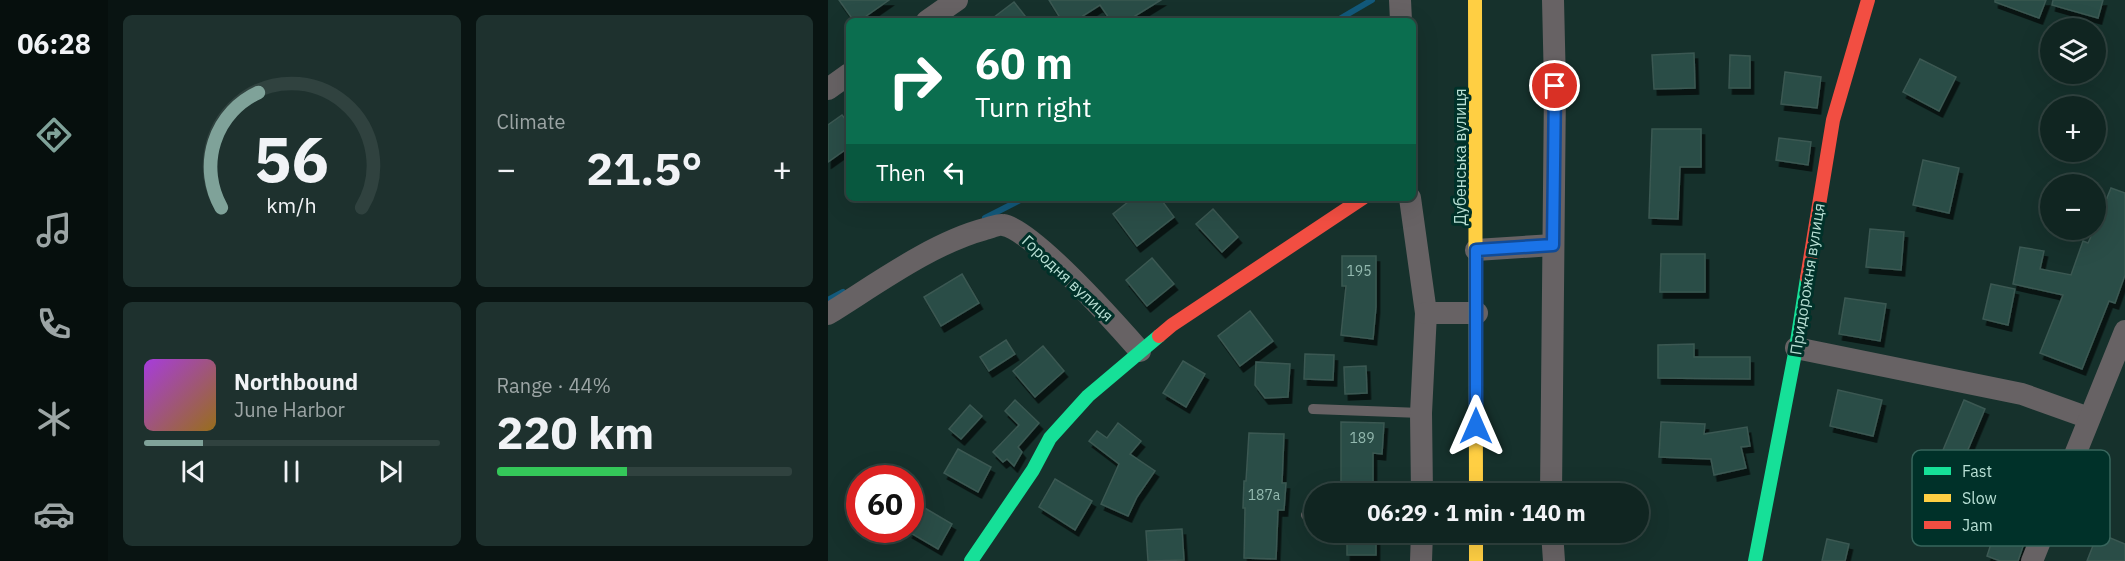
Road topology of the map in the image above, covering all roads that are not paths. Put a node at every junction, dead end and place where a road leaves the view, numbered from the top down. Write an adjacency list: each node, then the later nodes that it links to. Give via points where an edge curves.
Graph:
1 (957, 0): 6 (street)
2 (1400, 0): 7 (street)
3 (1475, 0): 13 (street, Дубенська вулиця)
4 (1553, 0): 12 (street)
5 (1868, 0): 18 (street, Придорожня вулиця, via 1833,120)
6 (931, 18)
7 (1401, 18)
8 (846, 76): 9 (street)
9 (828, 89)
10 (1359, 201): 19 (street, via 1172,325)
11 (1410, 201): 14 (street)
12 (1553, 245): 13 (street); 26 (street)
13 (1476, 250): 15 (street, Дубенська вулиця)
14 (1426, 313): 15 (street); 21 (street)
15 (1477, 313): 25 (street, Дубенська вулиця)
16 (828, 314): 19 (street, Городня вулиця, via 944,243 1002,225 1026,235 1103,309)
17 (2125, 331): 22 (street)
18 (1796, 348): 22 (street, via 2022,394); 35 (street, Придорожня вулиця)
19 (1140, 351): 31 (street, via 1088,396 1050,438 1034,470)
20 (1313, 409): 21 (lane)
21 (1421, 413): 24 (street)
22 (2089, 418): 23 (street)
23 (2076, 450)
24 (1422, 483)
25 (1476, 483)
26 (1551, 483)
27 (1422, 543): 32 (street)
28 (1476, 543): 33 (street)
29 (1553, 543): 34 (street)
30 (2038, 546): 36 (street)
31 (971, 561)
32 (1421, 561)
33 (1476, 561)
34 (1554, 561)
35 (1755, 561)
36 (2032, 561)

